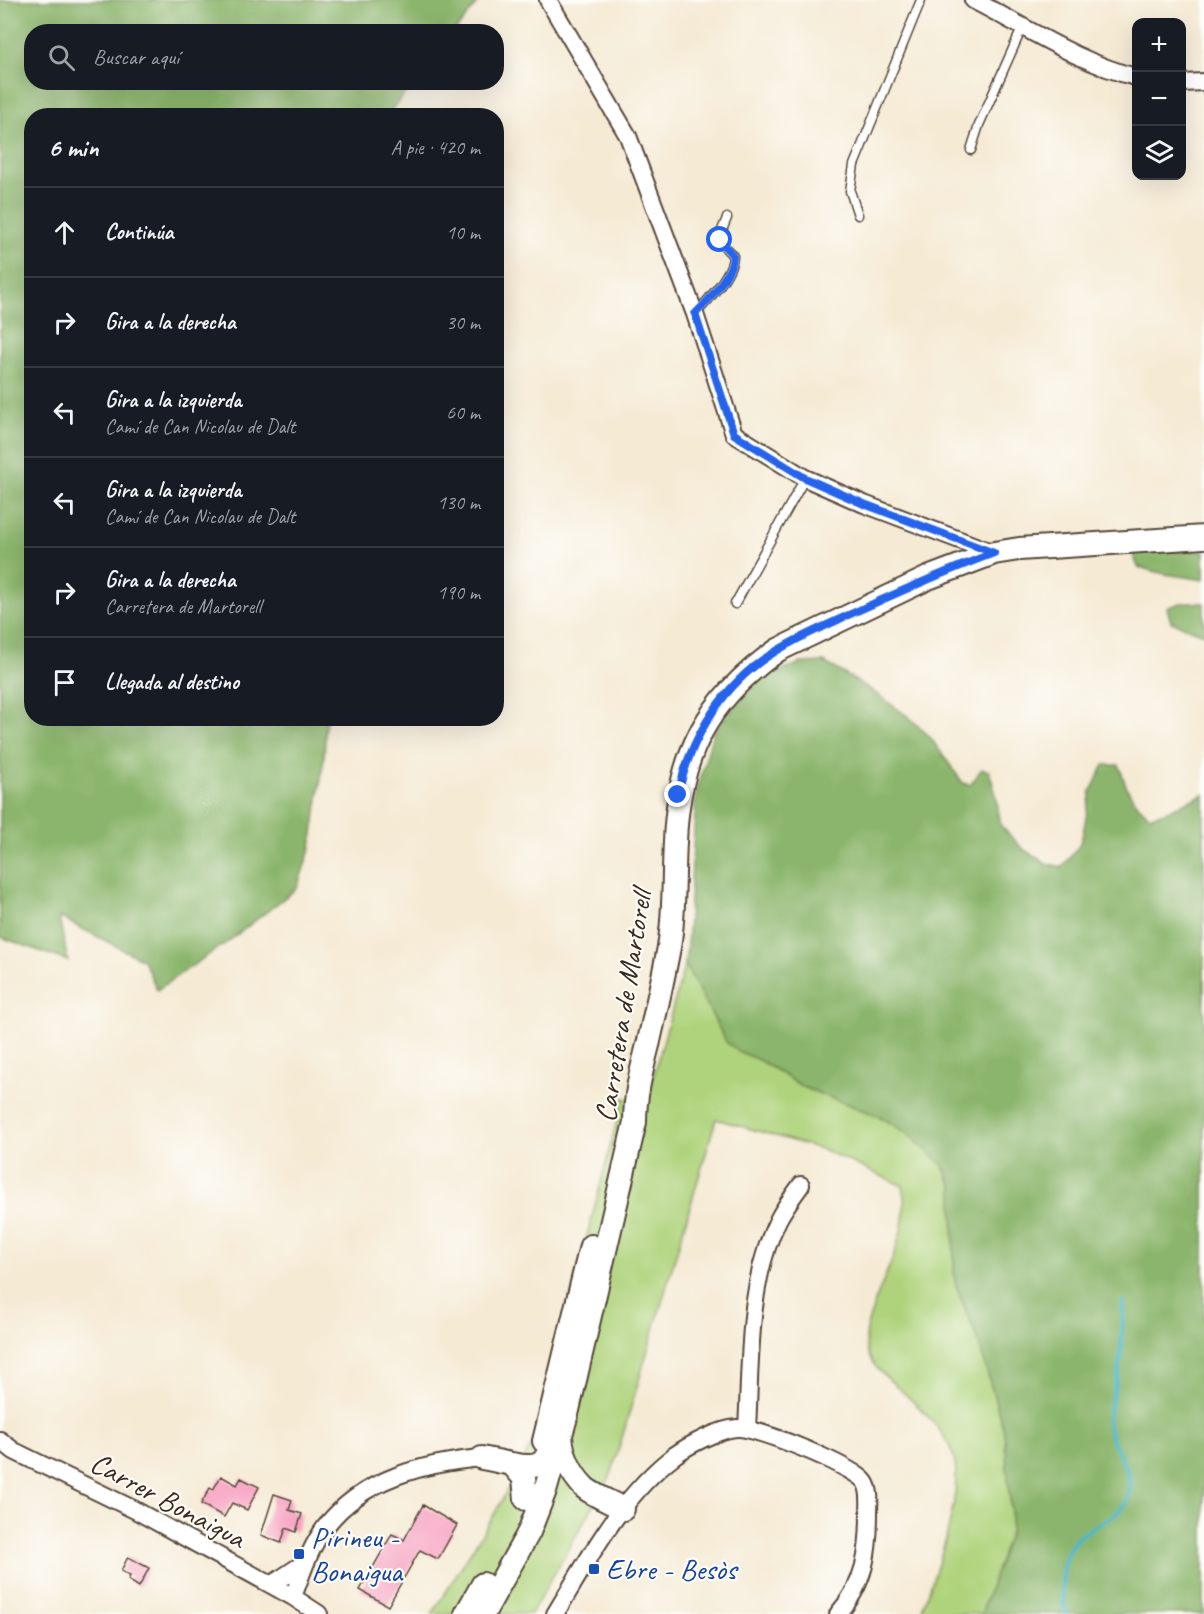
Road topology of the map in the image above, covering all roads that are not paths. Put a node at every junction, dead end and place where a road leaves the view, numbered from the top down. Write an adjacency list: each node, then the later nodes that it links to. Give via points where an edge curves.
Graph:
1 (548, 0): 11 (street, via 628,136)
2 (921, 0): 9 (lane, via 854,165 850,191)
3 (973, 0): 4 (street)
4 (1023, 26): 5 (street, via 1098,64); 8 (lane)
5 (1132, 75)
6 (1204, 82): 7 (street)
7 (1186, 83)
8 (971, 150)
9 (858, 215)
10 (727, 218): 11 (lane, via 720,240 733,256 732,265)
11 (695, 314): 12 (street, via 734,434)
12 (805, 478): 14 (street); 15 (lane)
13 (1204, 537): 14 (main road, Carretera de Martorell)
14 (994, 553): 16 (main road, Carretera de Martorell, via 928,578 778,650 735,685 709,718 693,748 678,795 670,939)
15 (735, 604)
16 (635, 1098): 18 (main road, Carretera de Martorell, via 633,1131); 20 (main road, via 579,1291)
17 (801, 1185): 19 (street, via 779,1218 754,1292)
18 (568, 1410): 20 (main road, Carretera de Martorell); 23 (main road, via 558,1425 548,1455)
19 (747, 1429): 25 (street, via 714,1435 675,1455); 34 (street, via 846,1467 865,1482 869,1499 867,1556 851,1599)
20 (553, 1436): 23 (main road); 24 (main road); 26 (main road, Carretera de Martorell, via 546,1488)
21 (0, 1440): 28 (street, Carrer Bonaigua)
22 (482, 1458): 23 (main road, via 502,1453); 27 (street, via 408,1471 361,1494 326,1527)
23 (524, 1461): 26 (main road, via 541,1469 540,1492)
24 (586, 1488): 25 (main road); 26 (main road, via 568,1488 556,1494)
25 (623, 1509): 33 (street)
26 (530, 1517): 31 (main road, via 506,1545); 32 (main road, Carretera de Martorell)
27 (307, 1561): 28 (street); 29 (street); 30 (street)
28 (271, 1585): 29 (street, Carrer Bonaigua)
29 (293, 1597): 30 (street, Carrer Bonaigua)
30 (315, 1611)
31 (466, 1614)
32 (483, 1614)
33 (555, 1614)
34 (838, 1614)

